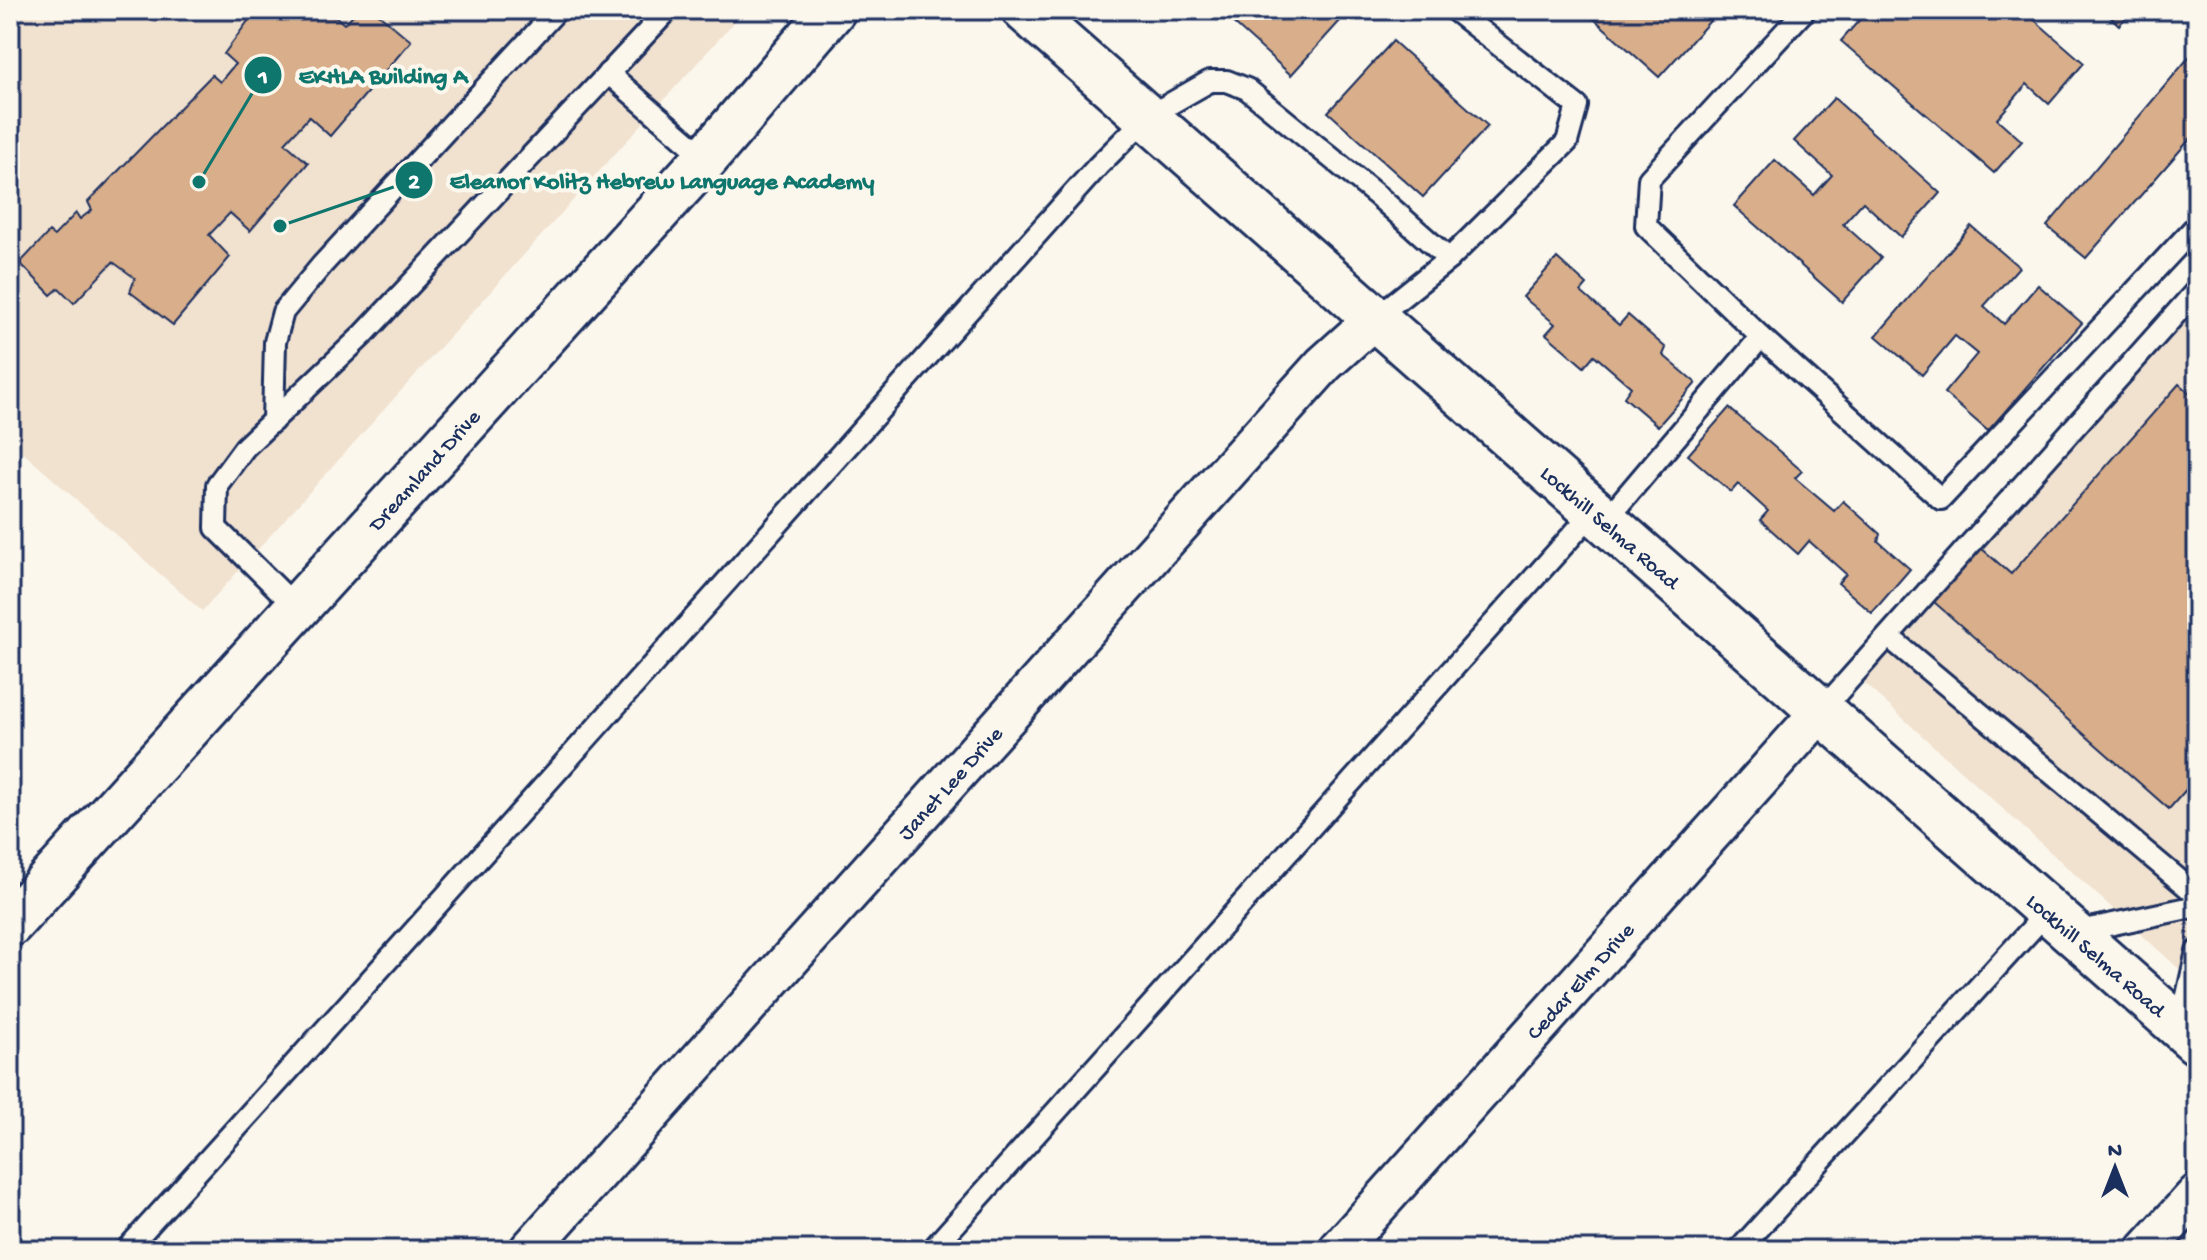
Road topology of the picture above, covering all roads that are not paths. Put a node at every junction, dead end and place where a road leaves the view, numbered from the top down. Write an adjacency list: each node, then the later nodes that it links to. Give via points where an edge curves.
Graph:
1 (557, 10): 15 (lane, via 283,312 275,342)
2 (668, 10): 7 (lane)
3 (833, 10): 9 (main road, Dreamland Drive)
4 (1025, 10): 8 (main road, Lockhill Selma Road)
5 (1454, 10): 11 (lane, via 1577,106 1567,142)
6 (1805, 10): 14 (lane, via 1649,179 1646,226)
7 (608, 73): 9 (lane); 15 (lane, via 364,334)
8 (1147, 117): 11 (lane, via 1210,81 1247,89); 13 (main road, Lockhill Selma Road); 27 (lane)
9 (706, 158): 17 (main road, Dreamland Drive)
10 (2197, 225): 14 (lane, via 1941,499)
11 (1449, 259): 13 (lane)
12 (2197, 290): 18 (lane)
13 (1374, 319): 16 (main road, Lockhill Selma Road); 28 (street, Janet Lee Drive, via 1324,364)
14 (1761, 337): 16 (lane)
15 (273, 421): 17 (lane, via 217,485 216,528)
16 (1599, 516): 19 (main road, Lockhill Selma Road); 29 (lane)
17 (297, 608): 23 (main road, Dreamland Drive)
18 (1889, 637): 19 (lane); 20 (lane)
19 (1821, 711): 22 (main road, Lockhill Selma Road); 30 (street, Cedar Elm Drive)
20 (2197, 895)
21 (2197, 906): 22 (lane)
22 (2061, 922): 25 (main road, Lockhill Selma Road); 31 (lane)
23 (10, 924)
24 (2197, 951): 25 (lane)
25 (2188, 1035)
26 (2197, 1194): 32 (street)
27 (126, 1250)
28 (529, 1250)
29 (932, 1250)
30 (1338, 1250)
31 (1739, 1250)
32 (2146, 1250)

